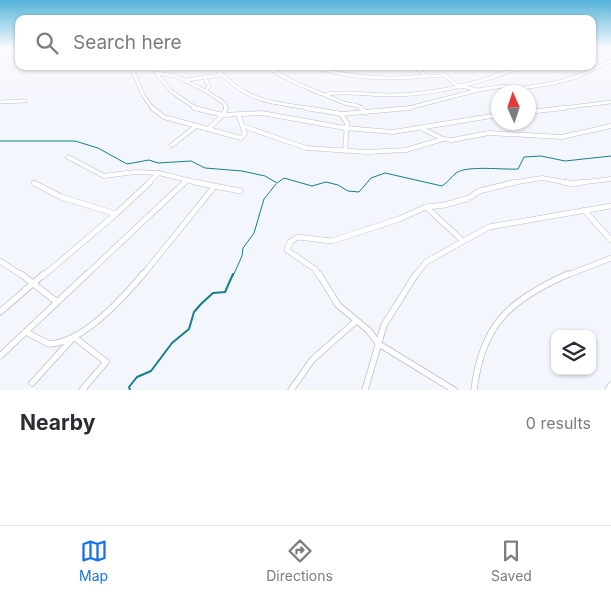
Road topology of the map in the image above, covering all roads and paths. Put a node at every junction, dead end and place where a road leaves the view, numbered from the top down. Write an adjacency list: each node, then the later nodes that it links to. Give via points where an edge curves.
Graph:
1 (133, 70): 30 (street, via 140,89 159,114)
2 (217, 70): 9 (street)
3 (272, 70): 18 (street, via 295,84)
4 (323, 70): 10 (street, via 368,78)
5 (419, 70): 10 (street)
6 (438, 70): 11 (street)
7 (510, 70): 14 (street)
8 (591, 70): 15 (street, via 576,77 517,89 504,86)
9 (220, 75): 12 (street); 24 (street, via 256,99)
10 (426, 76): 11 (street)
11 (446, 76): 14 (street)
12 (205, 79): 13 (street, via 198,76); 16 (street, via 209,86)
13 (186, 80): 16 (street); 25 (street, via 163,72 156,73 169,91 185,104 210,114)
14 (461, 87): 15 (street); 17 (street); 18 (street, via 395,95 348,91)
15 (478, 90): 17 (street)
16 (206, 91): 25 (street, via 224,103)
17 (469, 93): 23 (street, via 401,110)
18 (327, 94): 23 (street, via 347,105 360,106)
19 (25, 101): 20 (street)
20 (0, 102)
21 (611, 102): 22 (street)
22 (536, 111)
23 (366, 113): 24 (street)
24 (341, 114): 31 (street)
25 (223, 115): 26 (street); 32 (street)
26 (238, 116): 28 (street); 31 (street, via 264,113)
27 (491, 116): 33 (street)
28 (243, 126): 32 (street, via 245,136 241,138); 36 (street, via 306,148)
29 (611, 126): 34 (street, via 562,137 489,133 458,140)
30 (195, 127): 32 (street); 35 (street)
31 (347, 128): 33 (street, via 392,132); 36 (street)
32 (208, 129)
33 (422, 129): 34 (street)
34 (443, 139): 36 (street, via 406,150)
35 (172, 145)
36 (345, 151)
37 (68, 157): 38 (street, via 104,176)
38 (160, 173): 40 (street); 47 (street)
39 (611, 179): 45 (street, via 574,184 529,179 479,191 469,198 445,205)
40 (187, 180): 42 (street); 53 (street)
41 (34, 182): 47 (street, via 61,197)
42 (214, 187): 43 (street); 57 (street, via 174,239 119,300 88,329)
43 (240, 191)
44 (611, 206): 46 (street)
45 (426, 207): 49 (street); 55 (street, via 332,241 298,237 288,245 286,249 315,269 338,305)
46 (584, 210): 48 (street); 49 (street, via 489,227)
47 (116, 214): 52 (street)
48 (611, 240)
49 (463, 241): 58 (street, via 421,267 384,325)
50 (611, 258): 66 (street, via 576,270 506,310 485,341)
51 (0, 261): 52 (street)
52 (35, 283): 53 (street); 54 (street)
53 (57, 302): 56 (street)
54 (0, 312)
55 (356, 321): 58 (street); 63 (street, via 312,360)
56 (26, 332): 57 (street, via 48,344 58,344); 59 (street)
57 (74, 337): 60 (street); 62 (street, via 106,362)
58 (379, 344): 64 (street); 65 (street)
59 (0, 356)
60 (32, 383)
61 (611, 385): 67 (street)
62 (82, 390)
63 (291, 390)
64 (365, 390)
65 (454, 390)
66 (474, 390)
67 (608, 390)

